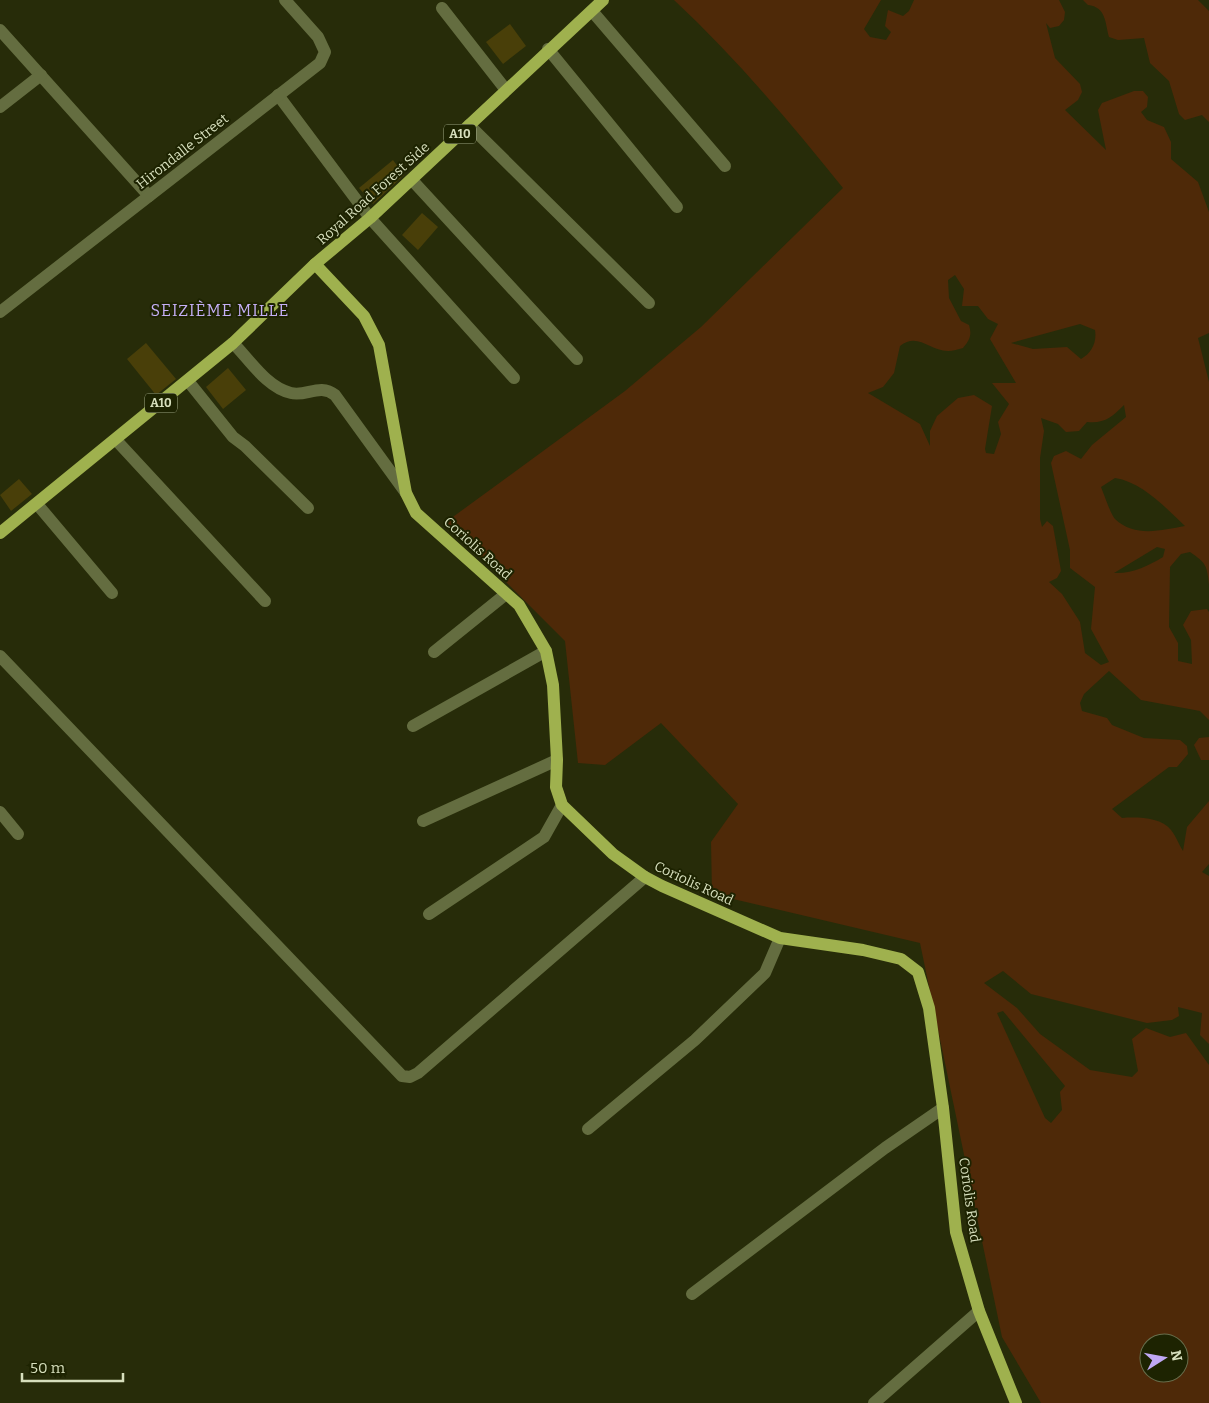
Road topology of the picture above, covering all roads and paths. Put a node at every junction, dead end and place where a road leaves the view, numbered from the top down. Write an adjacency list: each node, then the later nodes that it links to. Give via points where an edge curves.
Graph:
1 (287, 1): 8 (street, Hirondalle Street, via 318,37 325,52 320,63)
2 (598, 3): 5 (main road, Royal Road Forest Side / A10); 11 (street)
3 (442, 8): 7 (street)
4 (0, 30): 6 (street)
5 (548, 49): 7 (main road, Royal Road Forest Side / A10); 14 (street)
6 (41, 75): 9 (street); 13 (street)
7 (506, 90): 10 (main road, Royal Road Forest Side / A10)
8 (278, 95): 13 (street, Hirondalle Street); 15 (street)
9 (0, 106)
10 (469, 125): 12 (main road, Royal Road Forest Side / A10); 17 (street)
11 (725, 166)
12 (412, 180): 15 (main road, Royal Road Forest Side / A10); 20 (street)
13 (149, 196): 18 (street, Hirondalle Street)
14 (677, 207)
15 (370, 218): 16 (main road, Royal Road Forest Side / A10); 21 (street)
16 (315, 264): 19 (main road, A10); 24 (main road, Coriolis Road, via 364,316 379,345)
17 (649, 303)
18 (0, 312)
19 (233, 343): 22 (main road, A10); 24 (street, via 273,384 292,394 314,390 329,391 335,395)
20 (577, 358)
21 (514, 378)
22 (188, 381): 23 (main road, A10); 26 (street, via 233,437)
23 (116, 440): 25 (main road, A10); 30 (street)
24 (406, 493): 29 (main road, Coriolis Road, via 416,513)
25 (37, 504): 27 (main road, A10); 28 (street)
26 (308, 508)
27 (0, 533)
28 (112, 592)
29 (506, 594): 31 (main road, Coriolis Road, via 519,605); 32 (street)
30 (265, 601)
31 (546, 651): 34 (street); 35 (main road, Coriolis Road, via 553,685)
32 (434, 652)
33 (0, 656): 40 (street, via 402,1076 418,1073)
34 (413, 726)
35 (557, 760): 36 (main road, Coriolis Road, via 556,787); 38 (street)
36 (562, 805): 40 (main road, Coriolis Road, via 613,854); 41 (street, via 544,838)
37 (0, 812): 39 (street)
38 (423, 821)
39 (18, 834)
40 (645, 877): 42 (main road, Coriolis Road)
41 (430, 914)
42 (780, 938): 43 (main road, Coriolis Road, via 901,959 918,972 929,1008); 44 (street, via 765,974 695,1040)
43 (943, 1108): 45 (street); 46 (main road, Coriolis Road, via 956,1232)
44 (588, 1129)
45 (692, 1294)
46 (979, 1311): 47 (street); 48 (main road, Coriolis Road)
47 (874, 1403)
48 (1016, 1403)

